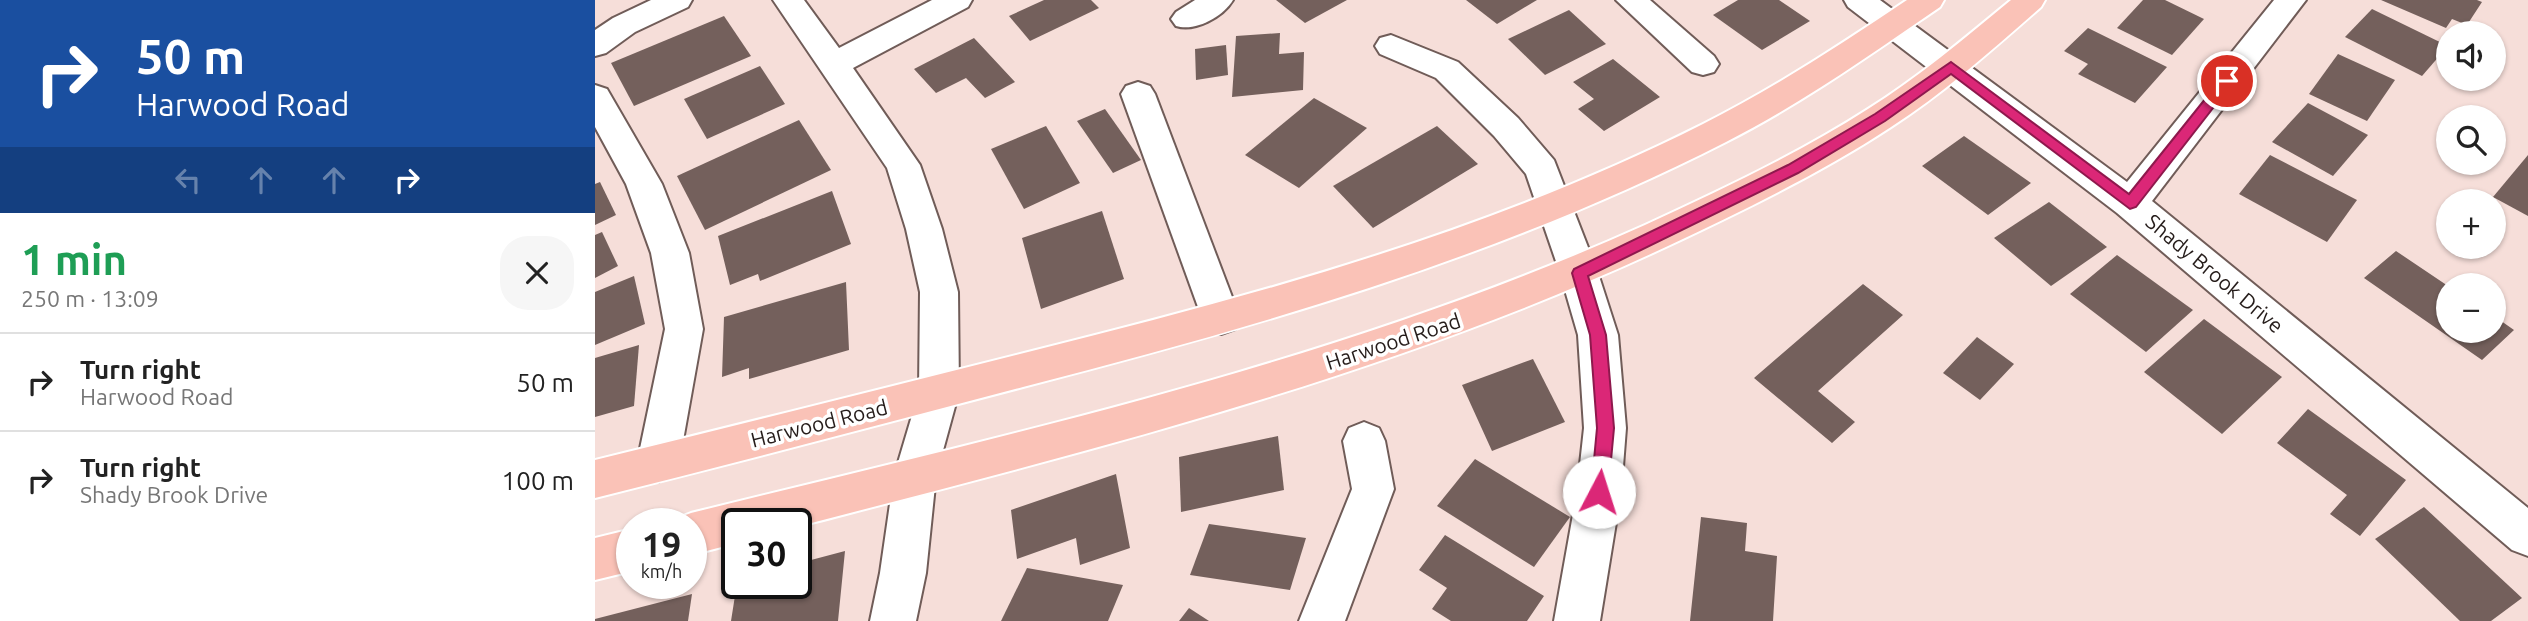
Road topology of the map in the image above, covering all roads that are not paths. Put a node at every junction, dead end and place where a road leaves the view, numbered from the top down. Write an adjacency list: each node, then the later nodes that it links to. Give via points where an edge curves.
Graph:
1 (677, 0): 12 (street, via 624,25)
2 (788, 0): 15 (street)
3 (957, 0): 15 (street)
4 (1219, 0): 10 (street)
5 (1631, 0): 14 (street)
6 (1859, 0): 11 (street, Shady Brook Drive)
7 (1929, 0): 11 (main road, Harwood Road)
8 (2030, 0): 16 (main road, Harwood Road)
9 (2291, 0): 19 (street)
10 (1187, 19)
11 (1895, 26): 16 (street, Shady Brook Drive); 20 (main road, Harwood Road, via 1798,89)
12 (595, 45)
13 (1391, 46): 20 (street, via 1447,70 1506,127 1542,169)
14 (1703, 64)
15 (833, 65): 23 (street, via 902,165 924,229 939,292)
16 (1951, 67): 19 (street, Shady Brook Drive); 21 (main road, Harwood Road, via 1793,169)
17 (1138, 94): 22 (street)
18 (595, 97): 25 (street, via 643,184 670,253 684,329)
19 (2130, 203): 29 (street, Shady Brook Drive)
20 (1555, 208): 21 (street); 22 (main road, Harwood Road, via 1412,260)
21 (1579, 273): 26 (main road, Harwood Road, via 1447,324 1341,358 1146,417); 34 (street, via 1598,335 1605,428)
22 (1221, 318): 23 (main road, Harwood Road)
23 (939, 392): 25 (main road, Harwood Road); 26 (street)
24 (1364, 440): 33 (street, via 1373,489)
25 (658, 463): 27 (main road, Harwood Road)
26 (915, 476): 28 (main road, Harwood Road); 32 (street)
27 (595, 479)
28 (707, 530)
29 (2528, 534)
30 (616, 554): 31 (main road)
31 (595, 559)
32 (893, 621)
33 (1322, 621)
34 (1577, 621)

